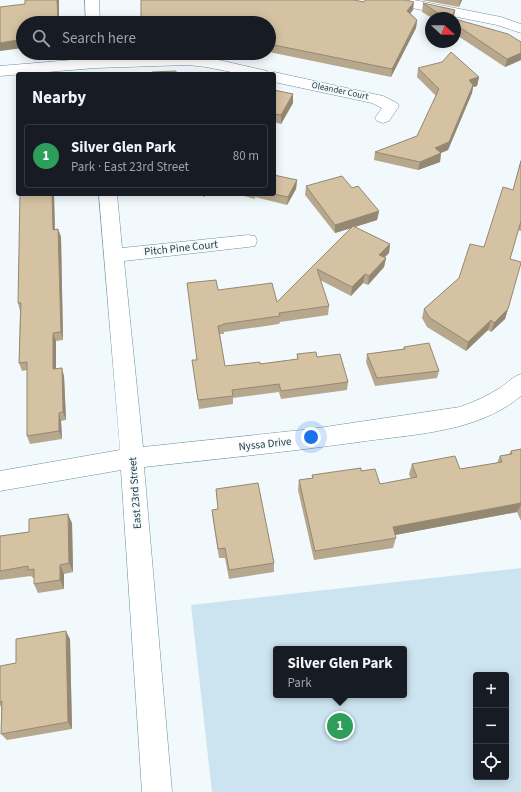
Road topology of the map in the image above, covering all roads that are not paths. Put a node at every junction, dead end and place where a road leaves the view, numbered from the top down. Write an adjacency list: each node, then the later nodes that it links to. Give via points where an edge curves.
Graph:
1 (92, 0): 3 (street)
2 (392, 0): 4 (street, via 501,21)
3 (93, 16)
4 (521, 29)
5 (188, 60): 7 (street)
6 (188, 60): 9 (street)
7 (96, 63): 8 (street)
8 (0, 72)
9 (253, 72)
10 (276, 76): 11 (street, Oleander Court, via 377,99 391,106)
11 (383, 118)
12 (108, 196): 14 (street, East 23rd Street)
13 (248, 241): 14 (street, Pitch Pine Court)
14 (113, 256): 16 (street, East 23rd Street)
15 (521, 383): 16 (street, Nyssa Drive, via 487,406 463,416 440,421 311,439)
16 (132, 458): 17 (street, Nyssa Drive); 18 (street, East 23rd Street)
17 (0, 481)
18 (157, 792)

